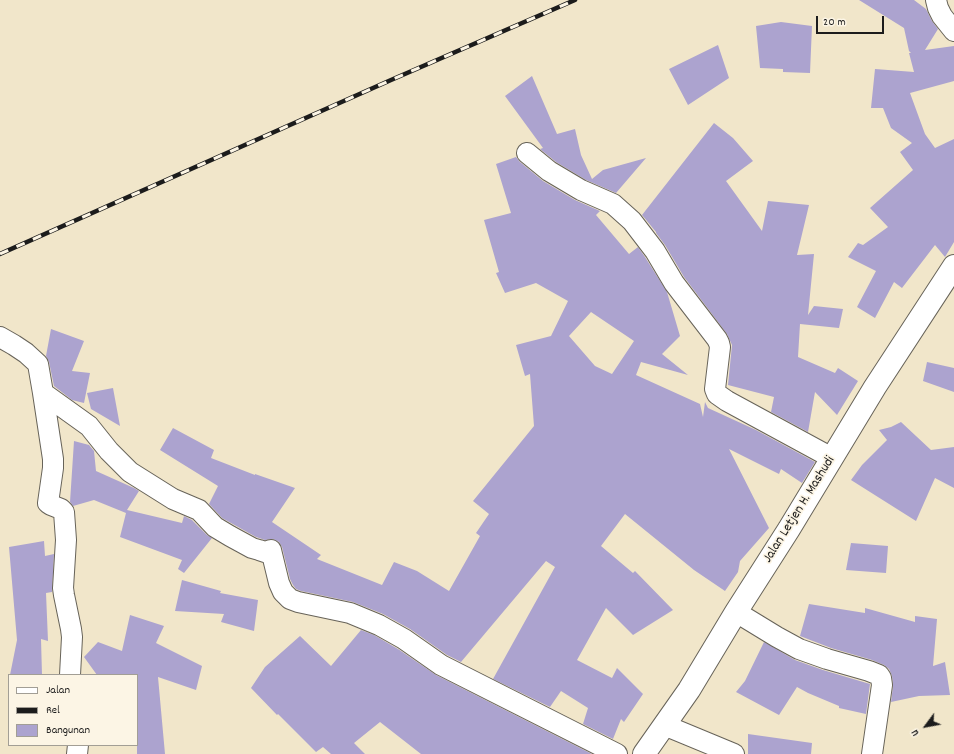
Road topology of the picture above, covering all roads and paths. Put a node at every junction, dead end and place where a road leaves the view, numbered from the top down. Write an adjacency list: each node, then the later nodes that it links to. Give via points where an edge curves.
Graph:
1 (936, 0): 2 (street, via 942,16)
2 (954, 31)
3 (527, 153): 7 (street, via 549,171 581,190 613,204 632,221 655,251 674,283 720,343 715,389 717,394)
4 (954, 266): 7 (main road, Jalan Letjen H. Mashudi)
5 (0, 337): 6 (street, via 26,353 38,364)
6 (42, 393): 9 (street, via 53,459 48,503 64,512 66,540 63,588 72,637); 11 (street, via 89,426 130,472 173,499 199,510 216,527 230,536 252,548 265,552 271,550 279,583 290,599 350,613 379,625 441,665)
7 (832, 458): 8 (main road, Jalan Letjen H. Mashudi)
8 (736, 612): 10 (main road, Jalan Letjen H. Mashudi, via 689,690); 14 (street, via 799,649 879,675 882,685)
9 (70, 674)
10 (664, 725): 12 (main road, Jalan Letjen H. Mashudi); 13 (street)
11 (617, 754)
12 (644, 754)
13 (734, 754)
14 (872, 754)

